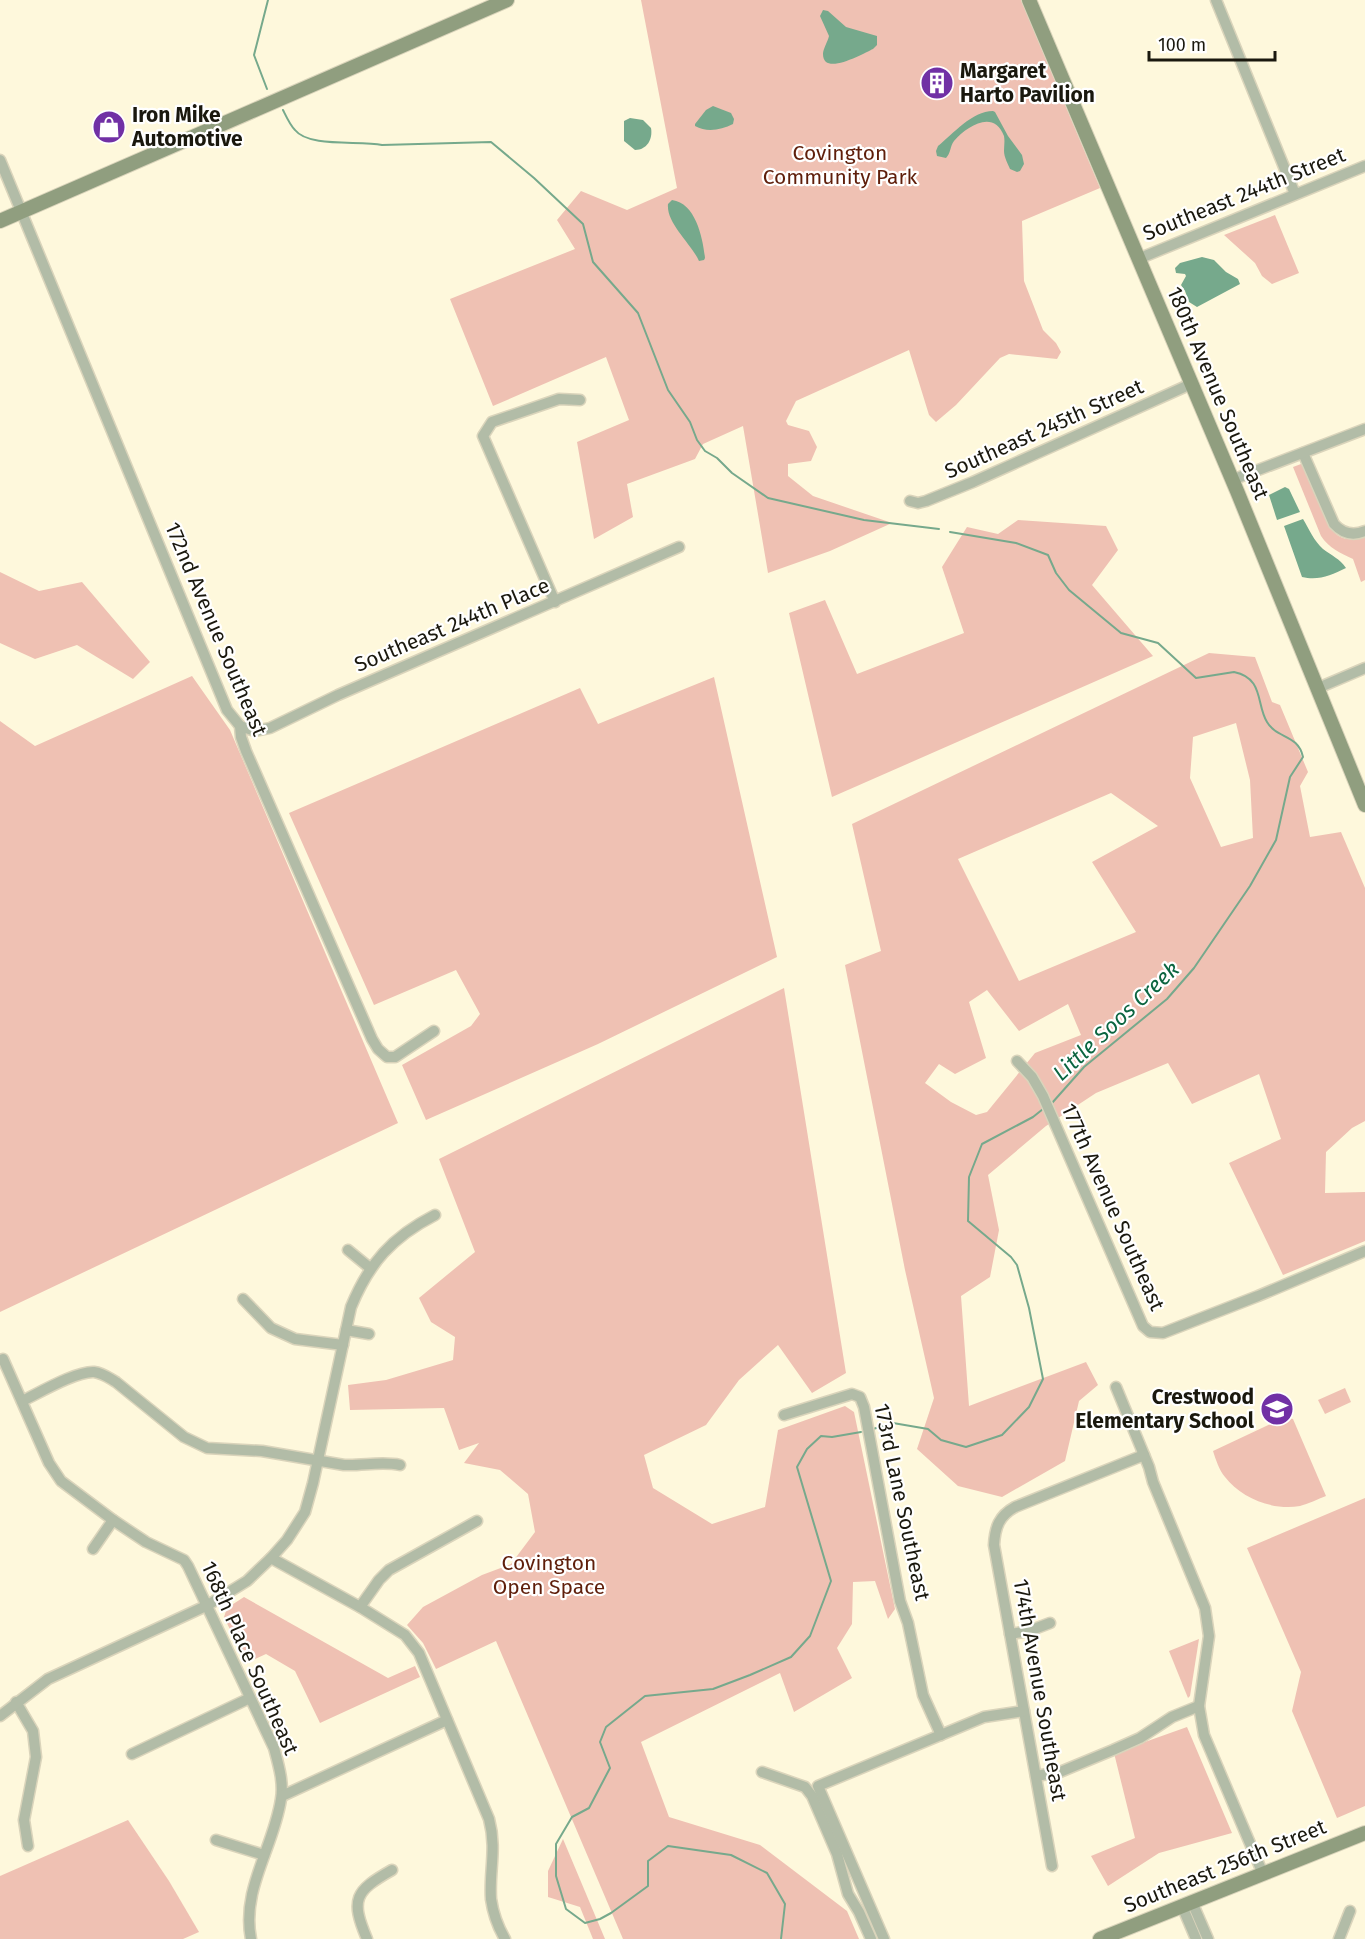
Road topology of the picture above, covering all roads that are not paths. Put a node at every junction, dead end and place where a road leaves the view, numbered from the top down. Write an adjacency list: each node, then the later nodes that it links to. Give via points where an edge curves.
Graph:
1 (507, 0): 7 (street)
2 (1029, 0): 9 (street, 180th Avenue Southeast)
3 (1216, 0): 6 (street)
4 (0, 160): 7 (street, 172nd Avenue Southeast)
5 (1365, 166): 6 (street, Southeast 244th Street)
6 (1295, 194): 9 (street, Southeast 244th Street)
7 (21, 211): 8 (street); 21 (street, 172nd Avenue Southeast, via 227,710)
8 (0, 221)
9 (1138, 259): 10 (street, 180th Avenue Southeast)
10 (1191, 384): 14 (street, 180th Avenue Southeast); 15 (street, Southeast 245th Street, via 973,482 926,501)
11 (580, 400): 18 (street, via 559,399 492,422 483,436)
12 (1365, 429): 13 (street)
13 (1303, 453): 14 (street); 16 (street, via 1334,525 1343,532)
14 (1232, 480): 20 (street, 180th Avenue Southeast)
15 (910, 501)
16 (1365, 531)
17 (679, 547): 18 (street, Southeast 244th Place)
18 (555, 602): 21 (street, Southeast 244th Place, via 270,728 255,731)
19 (1365, 668): 20 (street)
20 (1318, 687): 22 (street, 180th Avenue Southeast)
21 (240, 726): 23 (street, 172nd Avenue Southeast, via 246,751 378,1049 387,1057 395,1057)
22 (1365, 804)
23 (434, 1031)
24 (1017, 1061): 27 (street, 177th Avenue Southeast, via 1043,1096 1143,1326 1150,1332 1163,1333)
25 (435, 1215): 28 (street, via 398,1237)
26 (348, 1250): 28 (street)
27 (1365, 1251)
28 (370, 1268): 30 (street, via 351,1307)
29 (243, 1299): 32 (street, via 271,1328 295,1339)
30 (346, 1330): 31 (street); 32 (street)
31 (369, 1334)
32 (343, 1345): 38 (street)
33 (3, 1359): 35 (street, 168th Place Southeast)
34 (1116, 1387): 37 (street)
35 (22, 1401): 38 (street, via 81,1373 96,1372 116,1382 184,1437 207,1448); 40 (street, 168th Place Southeast, via 61,1481)
36 (784, 1415): 54 (street, 173rd Lane Southeast, via 852,1394 860,1397 900,1600 923,1695)
37 (1143, 1455): 47 (street, 174th Avenue Southeast, via 1005,1512 995,1531 994,1545); 50 (street, via 1205,1608 1209,1635)
38 (318, 1460): 39 (street, via 344,1465); 43 (street, via 305,1512)
39 (400, 1465)
40 (113, 1520): 42 (street); 44 (street, 168th Place Southeast, via 184,1560)
41 (477, 1521): 45 (street, via 389,1570)
42 (93, 1549)
43 (271, 1558): 44 (street, via 247,1581); 45 (street)
44 (208, 1605): 48 (street, 168th Place Southeast); 49 (street, via 48,1679)
45 (360, 1607): 53 (street, via 414,1645)
46 (1050, 1623): 47 (street)
47 (1010, 1634): 51 (street, 174th Avenue Southeast)
48 (250, 1698): 55 (street); 58 (street, 168th Place Southeast, via 274,1748)
49 (16, 1702): 52 (street); 61 (street, via 33,1731 36,1756 24,1820)
50 (1199, 1706): 57 (street, via 1113,1750 1060,1772); 65 (street, via 1204,1735)
51 (1024, 1711): 54 (street, via 984,1717); 57 (street, 174th Avenue Southeast)
52 (0, 1716)
53 (447, 1720): 58 (street); 70 (street, via 489,1819 494,1847 491,1899)
54 (941, 1735): 72 (street, via 818,1786)
55 (132, 1754)
56 (762, 1772): 71 (street, via 805,1787 813,1796 837,1854 848,1894)
57 (1036, 1776): 63 (street, 174th Avenue Southeast)
58 (282, 1796): 62 (street, 168th Place Southeast)
59 (1365, 1833): 65 (street, Southeast 256th Street)
60 (216, 1840): 62 (street)
61 (28, 1846)
62 (264, 1855): 68 (street, 168th Place Southeast, via 249,1908)
63 (1052, 1866)
64 (392, 1870): 69 (street, via 369,1883 359,1900 358,1918)
65 (1263, 1874): 66 (street, Southeast 256th Street)
66 (1187, 1904): 73 (street, Southeast 256th Street); 74 (street); 75 (street)
67 (1350, 1911): 76 (street)
68 (251, 1939)
69 (367, 1939)
70 (505, 1939)
71 (871, 1939)
72 (884, 1939)
73 (1100, 1939)
74 (1196, 1939)
75 (1208, 1939)
76 (1339, 1939)

